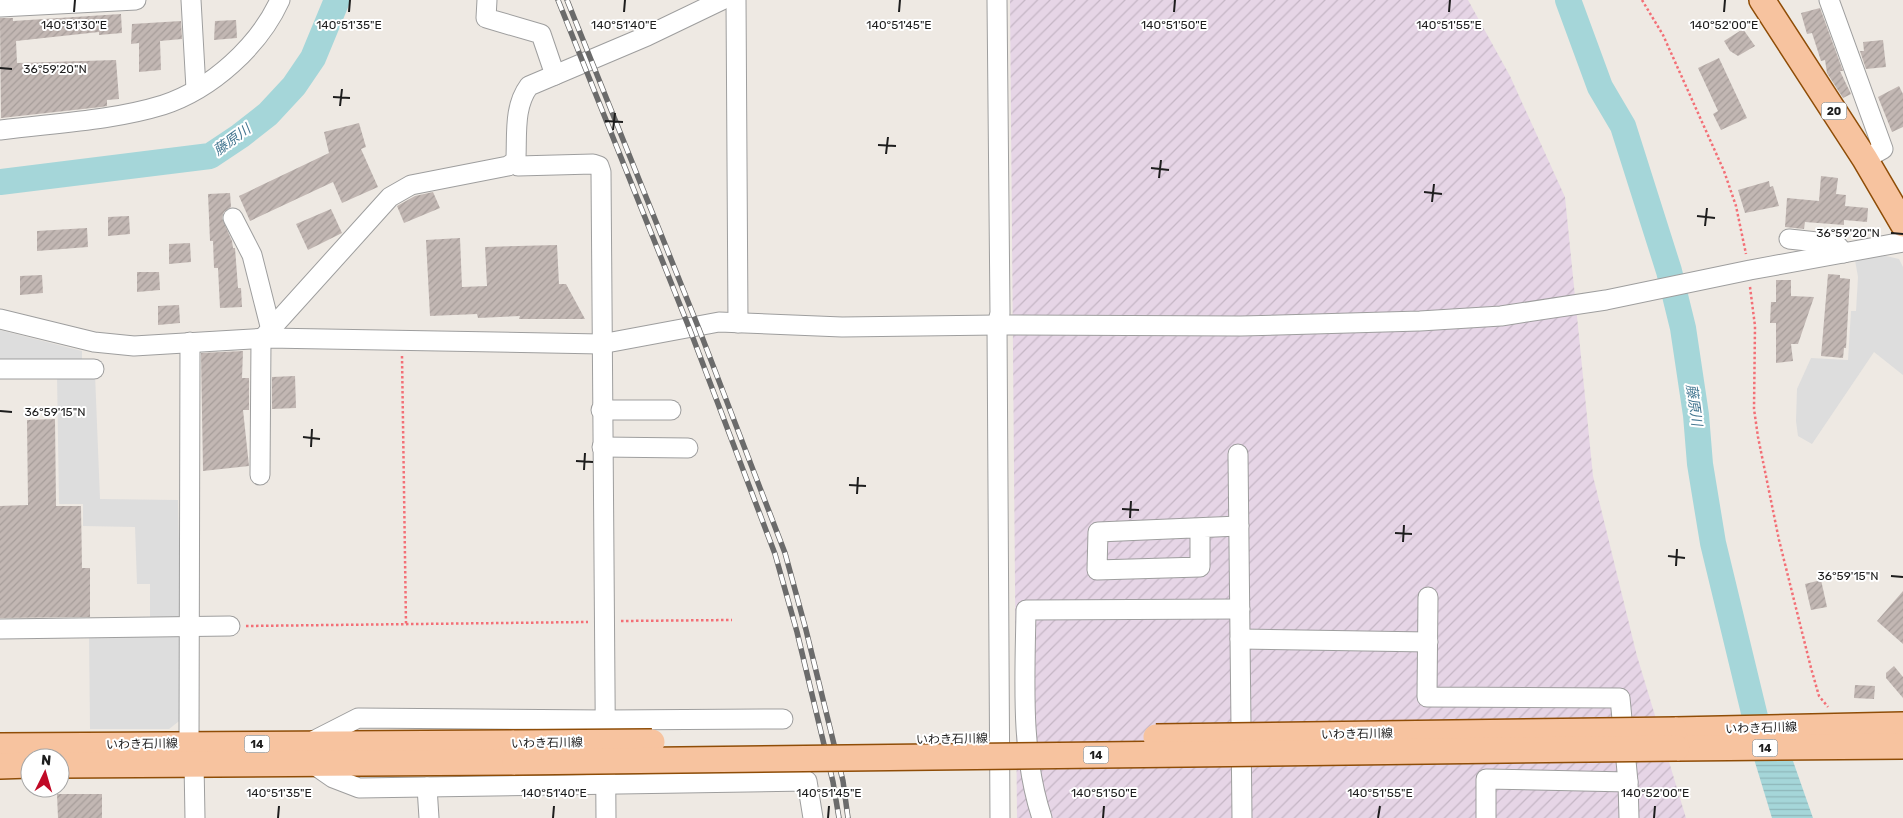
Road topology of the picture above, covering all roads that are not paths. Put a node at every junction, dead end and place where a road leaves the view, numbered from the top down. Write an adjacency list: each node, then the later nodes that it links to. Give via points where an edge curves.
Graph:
1 (136, 0): 10 (street)
2 (190, 0): 12 (street)
3 (280, 0): 12 (street, via 261,32 236,59)
4 (487, 0): 11 (street, via 486,18 541,34)
5 (722, 0): 11 (street)
6 (736, 0): 22 (street)
7 (997, 0): 23 (street, via 1000,313)
8 (1762, 0): 14 (main road, 20)
9 (1829, 0): 14 (street, via 1883,150)
10 (0, 7)
11 (555, 75): 15 (street, via 528,86 521,97)
12 (196, 90): 13 (street, via 164,104 126,114)
13 (0, 130)
14 (1865, 159): 17 (main road, 20)
15 (514, 162): 24 (street, via 398,190); 26 (street, via 518,166 599,166)
16 (233, 218): 24 (street, via 252,255)
17 (1903, 224)
18 (1789, 239): 20 (street, via 1836,244)
19 (1903, 242): 20 (street)
20 (1844, 253): 23 (street, via 1606,300 1501,316 1420,322 1241,326)
21 (0, 319): 25 (street, via 94,342 134,346)
22 (738, 323): 23 (street, via 842,327); 26 (street, via 691,326)
23 (997, 325): 62 (street)
24 (266, 335): 25 (street); 26 (street, via 268,338 401,342); 34 (street)
25 (190, 342): 40 (street)
26 (601, 344): 29 (street)
27 (94, 369): 28 (street)
28 (0, 370)
29 (602, 410): 30 (street); 31 (street)
30 (671, 410)
31 (602, 447): 32 (street); 45 (street)
32 (688, 448)
33 (1238, 454): 35 (street)
34 (260, 475)
35 (1239, 526): 36 (street); 38 (street)
36 (1200, 528): 36 (street, via 1098,532 1097,570 1200,567)
37 (1428, 597): 43 (street)
38 (1240, 609): 42 (street); 63 (street, via 1026,610 1024,695 1031,782)
39 (230, 626): 40 (street)
40 (189, 627): 41 (street); 50 (street)
41 (0, 629)
42 (1240, 639): 43 (street); 64 (street)
43 (1428, 642): 55 (street, via 1427,697 1620,698)
44 (783, 718): 45 (street)
45 (606, 720): 51 (street, via 358,718); 56 (street)
46 (1903, 725): 47 (main road, いわき石川線 / 14)
47 (1836, 733): 49 (main road, いわき石川線 / 14); 51 (main road, いわき石川線 / 14, bridge, via 1685,739)
48 (0, 746): 50 (main road, いわき石川線 / 14)
49 (1903, 746)
50 (192, 753): 51 (main road, いわき石川線 / 14); 52 (main road, いわき石川線 / 14); 58 (street)
51 (308, 753): 57 (street, via 333,778 359,788)
52 (70, 764)
53 (20, 765): 54 (main road)
54 (0, 766)
55 (1628, 782): 65 (street, via 1486,779); 66 (street)
56 (606, 784): 57 (street); 60 (street); 61 (street, via 807,781)
57 (427, 787): 59 (street)
58 (195, 818)
59 (429, 818)
60 (606, 818)
61 (813, 818)
62 (1000, 818)
63 (1042, 818)
64 (1242, 818)
65 (1486, 818)
66 (1629, 818)

